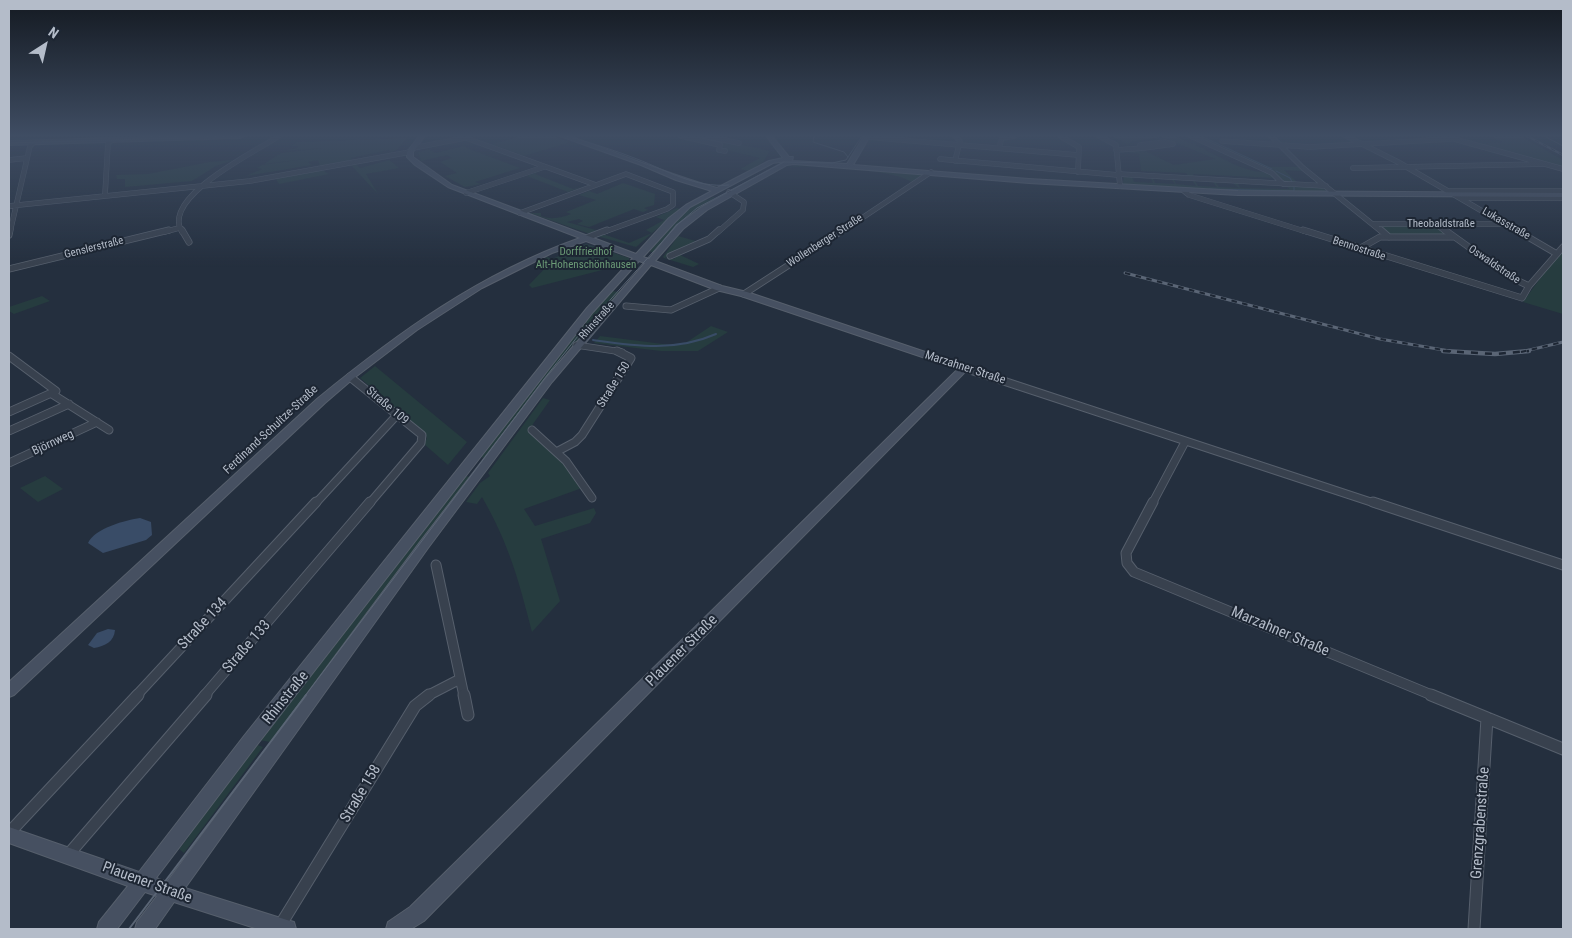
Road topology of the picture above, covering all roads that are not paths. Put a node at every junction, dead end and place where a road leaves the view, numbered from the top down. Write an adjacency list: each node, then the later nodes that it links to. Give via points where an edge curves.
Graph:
1 (21, 180): 34 (street)
2 (106, 180): 32 (street)
3 (210, 180): 22 (street)
4 (258, 180): 22 (street)
5 (440, 180): 28 (main road)
6 (506, 180): 28 (street)
7 (581, 180): 21 (street)
8 (610, 180): 21 (street)
9 (643, 180): 43 (street, via 668,188 672,192 671,207)
10 (691, 180): 25 (main road)
11 (736, 180): 25 (main road, Rhinstraße)
12 (753, 180): 27 (main road, Rhinstraße)
13 (918, 180): 54 (street, Wollenberger Straße)
14 (1023, 180): 23 (main road)
15 (1119, 180): 23 (street)
16 (1213, 180): 20 (street)
17 (1279, 180): 20 (street)
18 (1318, 180): 24 (street)
19 (1431, 180): 30 (street, Lukasstraße)
20 (1283, 184): 24 (street)
21 (596, 185): 35 (street)
22 (200, 186): 32 (street); 39 (street, via 183,207 179,217)
23 (1120, 186): 26 (main road)
24 (1326, 186): 29 (street)
25 (717, 189): 27 (main road); 50 (main road, Rhinstraße, via 679,214)
26 (1184, 190): 29 (main road); 47 (street, Bennostraße, via 1188,195)
27 (729, 192): 49 (street, via 744,202 743,210 709,239); 50 (main road, Rhinstraße, via 686,221)
28 (466, 193): 35 (main road)
29 (1335, 194): 30 (main road); 36 (street)
30 (1456, 194): 31 (main road); 38 (street, Lukasstraße)
31 (1563, 194)
32 (105, 195): 34 (street, via 44,201)
33 (9, 204): 34 (street)
34 (14, 208): 40 (street)
35 (520, 214): 43 (main road)
36 (1374, 224): 37 (street, Theobaldstraße); 41 (street)
37 (1436, 224): 38 (street, Theobaldstraße); 42 (street, Oswaldstraße)
38 (1507, 224): 45 (street, Lukasstraße)
39 (180, 228): 44 (street); 51 (street, Genslerstraße)
40 (9, 236)
41 (1389, 237): 42 (street); 47 (street, via 1380,237)
42 (1454, 237): 52 (street, Oswaldstraße)
43 (586, 238): 50 (main road); 59 (main road, Ferdinand-Schultze-Straße, via 531,260 460,298 404,335)
44 (190, 242)
45 (1542, 244): 46 (street); 48 (street, Lukasstraße)
46 (1563, 247): 48 (street)
47 (1360, 249): 52 (street, Bennostraße, via 1507,296 1522,298)
48 (1556, 254): 52 (street)
49 (670, 256)
50 (645, 258): 53 (main road, Marzahner Straße); 54 (main road, Marzahner Straße, via 711,278); 56 (main road, Rhinstraße); 72 (main road, Rhinstraße, via 557,350)
51 (9, 269)
52 (1528, 286)
53 (720, 288): 54 (main road, Marzahner Straße); 55 (street, via 670,310)
54 (744, 294): 58 (main road, Marzahner Straße)
55 (626, 306)
56 (576, 345): 70 (street, Straße 150, via 620,350 631,358 582,435); 72 (main road, Rhinstraße)
57 (9, 356): 60 (street)
58 (964, 368): 69 (street, Marzahner Straße); 88 (main road, Plauener Straße, via 452,880 417,914)
59 (350, 377): 63 (street, Straße 109); 77 (main road, Ferdinand-Schultze-Straße)
60 (54, 392): 61 (street); 62 (street)
61 (69, 404): 64 (street); 67 (street)
62 (9, 412)
63 (396, 415): 68 (street, Straße 109); 81 (street, Straße 134)
64 (97, 422): 65 (street); 71 (street, Björnweg)
65 (109, 430)
66 (532, 430): 70 (street)
67 (9, 431)
68 (423, 438): 82 (street, Straße 133)
69 (1186, 442): 75 (street, Marzahner Straße); 79 (street, Marzahner Straße, via 1126,553 1127,563 1134,572)
70 (558, 451): 73 (street)
71 (9, 463)
72 (475, 467): 83 (main road, Rhinstraße); 84 (main road, Rhinstraße)
73 (592, 498)
74 (436, 565): 76 (street)
75 (1563, 565)
76 (460, 679): 78 (street); 87 (street, Straße 158, via 433,691 414,707)
77 (9, 691)
78 (468, 716)
79 (1487, 718): 80 (street, Marzahner Straße); 89 (street, Grenzgrabenstraße)
80 (1563, 749)
81 (9, 834): 82 (main road, Plauener Straße)
82 (68, 855): 83 (main road, Plauener Straße)
83 (142, 882): 84 (main road, Plauener Straße); 85 (main road, Rhinstraße)
84 (172, 892): 86 (main road, Rhinstraße); 87 (main road, Plauener Straße)
85 (106, 929)
86 (144, 929)
87 (281, 929)
88 (395, 929)
89 (1474, 929)

